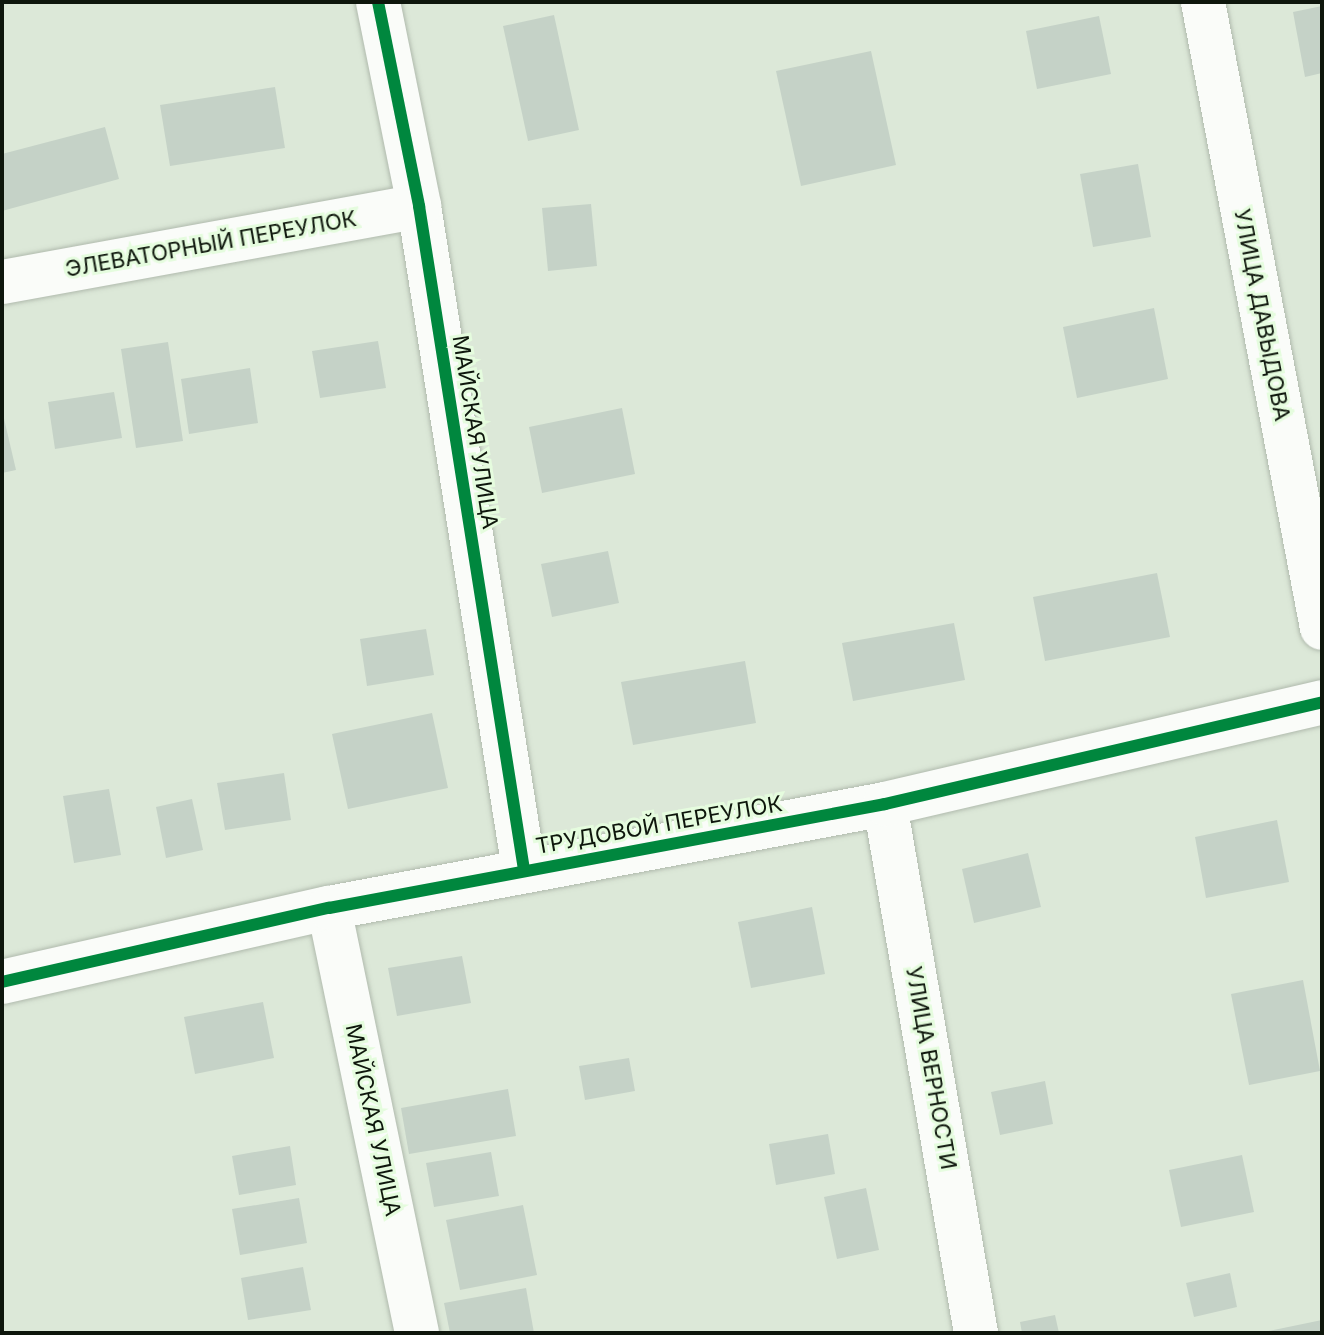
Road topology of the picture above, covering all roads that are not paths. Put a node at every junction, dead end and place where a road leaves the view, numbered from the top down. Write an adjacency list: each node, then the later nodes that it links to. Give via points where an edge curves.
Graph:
1 (378, 2): 3 (street, МАЙСКАЯ УЛИЦА)
2 (1203, 2): 5 (street, УЛИЦА ДАВЫДОВА)
3 (419, 206): 4 (street, ЭЛЕВАТОРНЫЙ ПЕРЕУЛОК); 8 (street, МАЙСКАЯ УЛИЦА)
4 (2, 282)
5 (1322, 628)
6 (1322, 702): 7 (street, ТРУДОВОЙ ПЕРЕУЛОК)
7 (885, 804): 8 (street, ТРУДОВОЙ ПЕРЕУЛОК); 12 (street, УЛИЦА ВЕРНОСТИ)
8 (524, 870): 9 (street, ТРУДОВОЙ ПЕРЕУЛОК)
9 (329, 908): 10 (street, ТРУДОВОЙ ПЕРЕУЛОК); 11 (street, МАЙСКАЯ УЛИЦА)
10 (2, 982)
11 (417, 1333)
12 (976, 1333)

